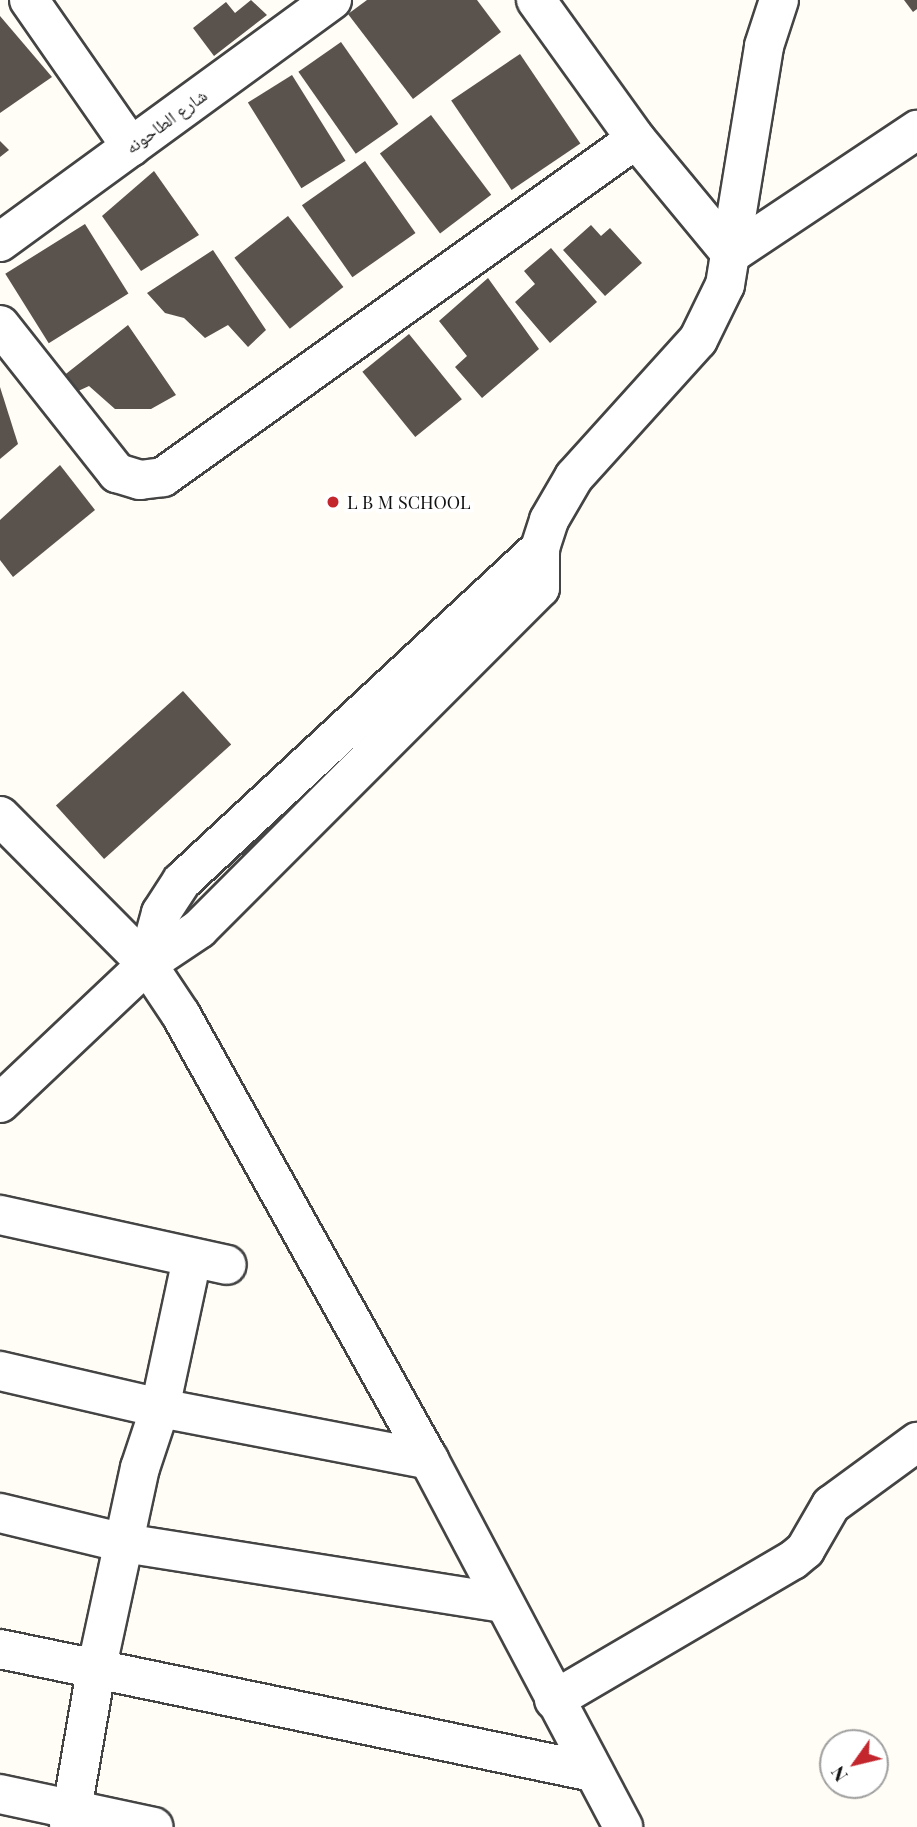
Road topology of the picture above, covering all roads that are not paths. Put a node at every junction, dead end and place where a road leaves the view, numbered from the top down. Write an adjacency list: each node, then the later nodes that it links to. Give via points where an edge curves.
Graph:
1 (29, 0): 7 (street)
2 (332, 0): 7 (street, شارع الطاحونه)
3 (536, 0): 6 (street)
4 (779, 0): 9 (street, via 764,46)
5 (917, 130): 9 (street)
6 (636, 139): 9 (street); 10 (street, via 163,477 140,480 117,473)
7 (131, 147): 8 (street, شارع الطاحونه)
8 (0, 242)
9 (732, 254): 11 (street, via 725,285 698,340 574,477)
10 (0, 325)
11 (540, 548): 13 (street, via 182,881 161,913); 13 (street, via 540,588 199,929)
12 (0, 816): 13 (street)
13 (147, 964): 14 (street); 19 (street, via 181,1015)
14 (6, 1085)
15 (0, 1215): 17 (street, via 209,1262)
16 (0, 1371): 17 (street)
17 (160, 1408): 19 (street); 21 (street, via 140,1468)
18 (917, 1442): 25 (street, via 831,1505 805,1550 793,1560)
19 (429, 1460): 22 (street)
20 (0, 1513): 21 (street)
21 (124, 1543): 22 (street); 24 (street)
22 (503, 1603): 25 (street)
23 (0, 1649): 24 (street)
24 (96, 1671): 26 (street); 28 (street)
25 (554, 1700): 26 (street)
26 (593, 1772): 30 (street)
27 (0, 1794): 28 (street)
28 (70, 1818): 29 (street)
29 (153, 1827)
30 (624, 1827)

